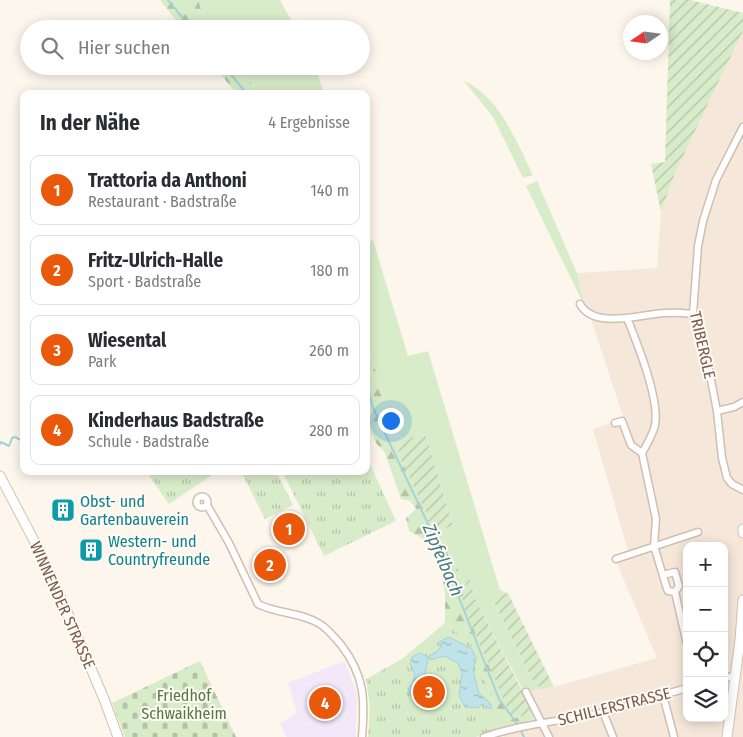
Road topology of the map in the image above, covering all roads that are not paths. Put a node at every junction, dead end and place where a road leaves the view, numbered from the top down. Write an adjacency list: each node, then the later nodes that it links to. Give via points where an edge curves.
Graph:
1 (743, 127): 2 (street, TRIBERGLE)
2 (740, 139): 4 (street, TRIBERGLE, via 716,180 703,222)
3 (580, 304): 5 (street, via 592,316)
4 (693, 314): 5 (street, via 667,312); 7 (street, TRIBERGLE, via 707,359)
5 (627, 318): 9 (street, via 654,401 655,424)
6 (743, 402): 7 (street)
7 (717, 411): 11 (street, TRIBERGLE, via 727,478)
8 (615, 423): 9 (street, via 622,421 631,445)
9 (642, 453): 16 (street, via 656,519)
10 (0, 476): 29 (main road, WINNENDER STRASSE, via 59,592)
11 (743, 490)
12 (207, 505): 30 (street, via 258,604 320,624 351,658 364,694)
13 (743, 529): 15 (main road)
14 (698, 532): 16 (street)
15 (743, 533)
16 (654, 546): 17 (street); 18 (street)
17 (616, 559)
18 (663, 575): 19 (street, via 668,591); 19 (street, via 675,572 679,586)
19 (675, 592): 21 (street)
20 (743, 600): 22 (main road)
21 (684, 632)
22 (738, 672): 23 (street); 35 (main road)
23 (726, 677)
24 (683, 689): 26 (street, SCHILLERSTRASSE)
25 (526, 692): 28 (street)
26 (662, 695): 27 (street, SCHILLERSTRASSE); 34 (street)
27 (603, 712): 28 (street, SCHILLERSTRASSE); 33 (street)
28 (542, 723): 31 (street, SCHILLERSTRASSE); 32 (street)
29 (118, 737)
30 (362, 737)
31 (484, 737)
32 (549, 737)
33 (613, 737)
34 (674, 737)
35 (727, 737)

